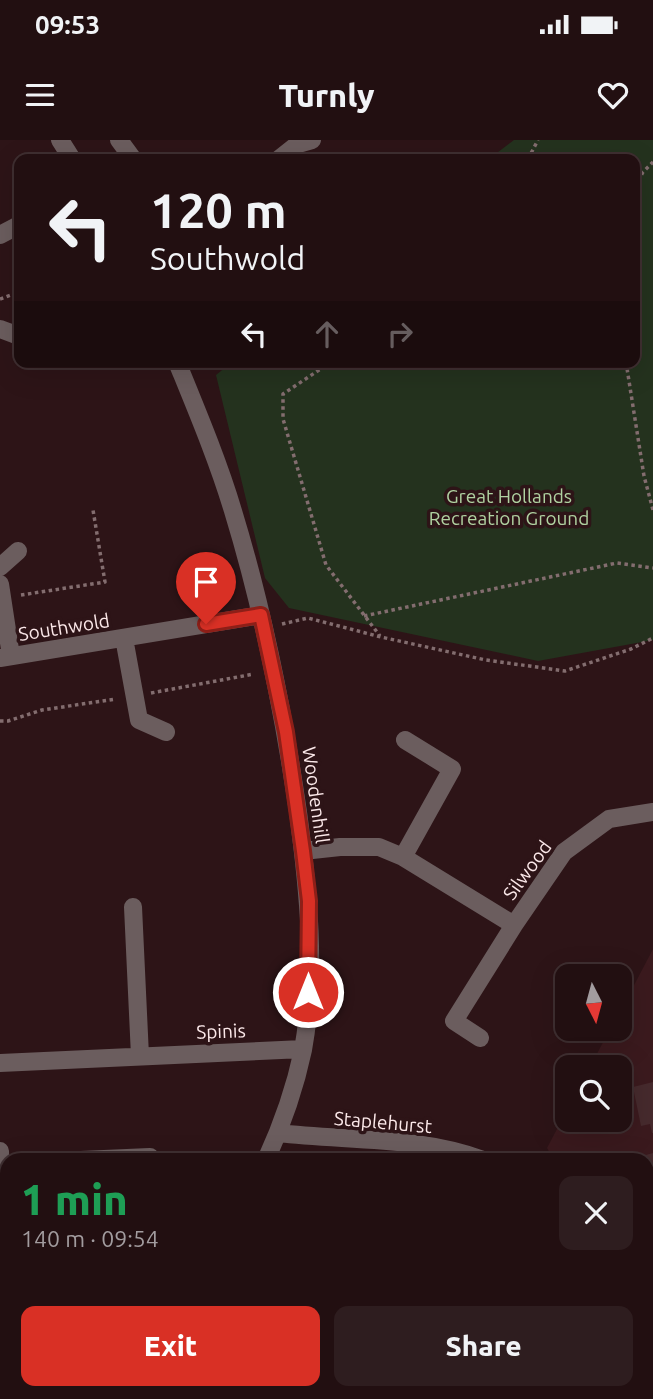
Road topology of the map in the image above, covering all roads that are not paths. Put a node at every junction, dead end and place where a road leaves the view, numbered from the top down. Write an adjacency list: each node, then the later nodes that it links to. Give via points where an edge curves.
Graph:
1 (312, 140): 2 (street)
2 (286, 154)
3 (179, 368): 7 (street, Woodenhill, via 233,511)
4 (18, 551): 5 (street)
5 (0, 567)
6 (1, 591): 9 (street, Southwold)
7 (262, 621): 8 (street, Southwold); 13 (street, Woodenhill, via 286,732)
8 (124, 638): 9 (street, Southwold); 10 (street, Southwold, via 139,720)
9 (5, 657)
10 (166, 732)
11 (405, 740): 14 (street, via 452,769)
12 (653, 812): 16 (street, Silwood, via 609,819 564,852)
13 (303, 851): 14 (street, Silwood, via 379,847); 18 (street, Woodenhill, via 309,901)
14 (403, 857): 16 (street, Silwood)
15 (133, 907): 19 (street)
16 (514, 925): 17 (street, Silwood, via 454,1021)
17 (480, 1038)
18 (303, 1049): 19 (street, Spinis); 21 (street, Woodenhill)
19 (140, 1056): 20 (street, Spinis)
20 (0, 1063)
21 (278, 1133): 22 (street, Woodenhill); 23 (street, Staplehurst, via 413,1143)
22 (269, 1153)
23 (459, 1153)

